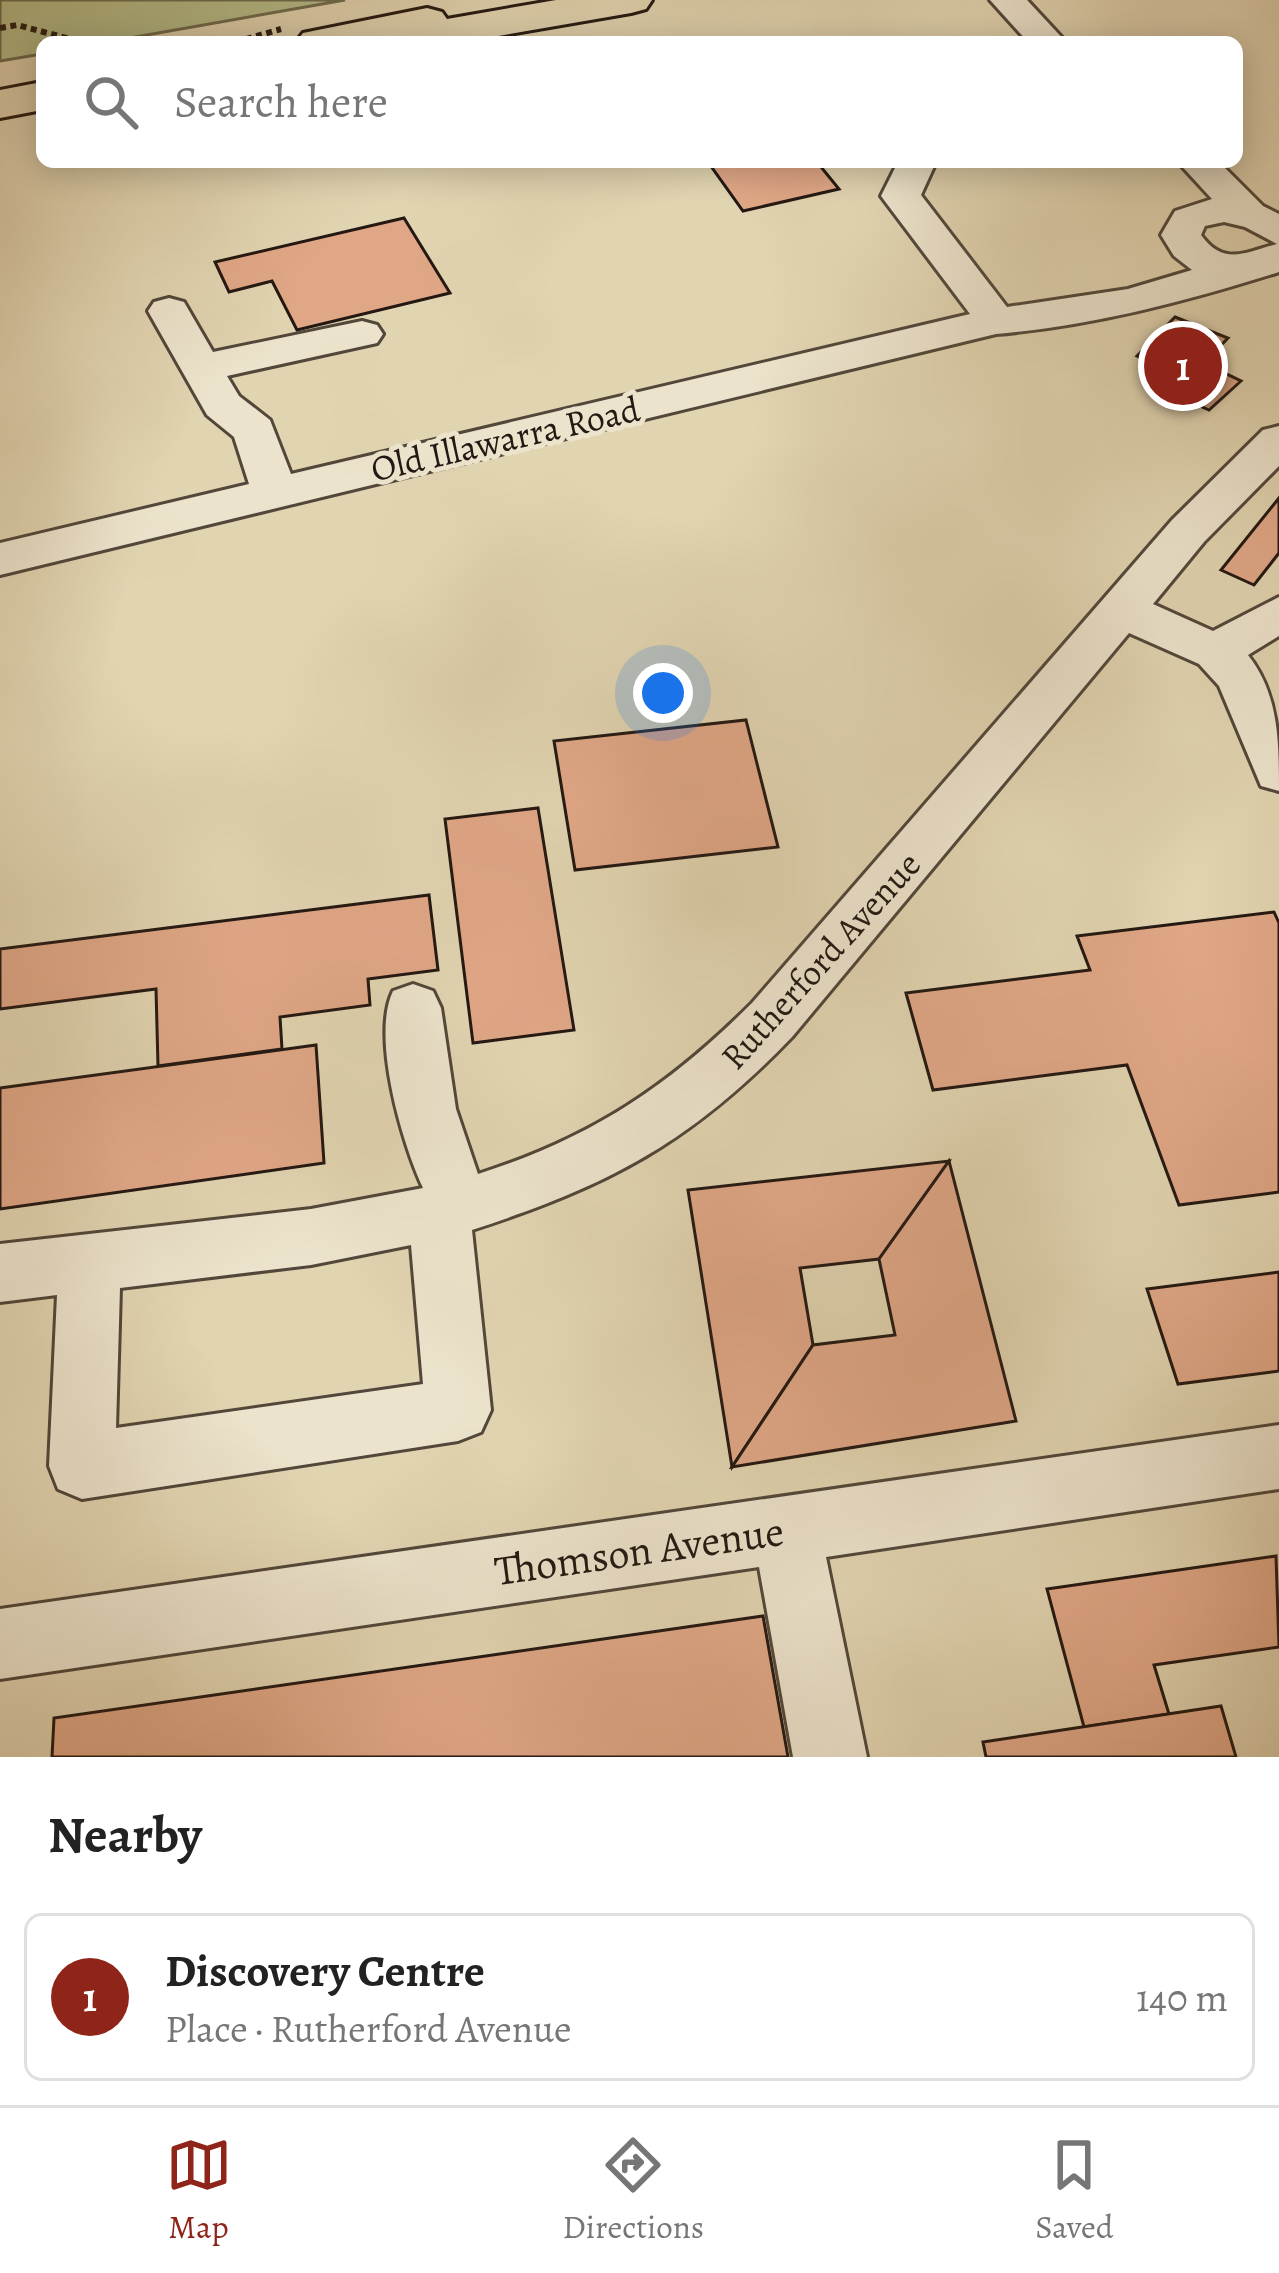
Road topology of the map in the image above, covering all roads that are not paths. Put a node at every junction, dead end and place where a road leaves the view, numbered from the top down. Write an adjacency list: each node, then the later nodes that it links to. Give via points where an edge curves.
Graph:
1 (548, 0): 5 (highway)
2 (631, 0): 6 (highway)
3 (1007, 0): 7 (street)
4 (1045, 0): 8 (street)
5 (351, 36)
6 (422, 36)
7 (1042, 36)
8 (1078, 36)
9 (36, 97): 10 (highway)
10 (0, 104)
11 (914, 168): 17 (street, via 901,196)
12 (1178, 168): 14 (street)
13 (1182, 168): 15 (street)
14 (1184, 235): 15 (street, via 1202,260); 15 (street, via 1209,211); 17 (street, Old Illawarra Road, via 1131,281)
15 (1265, 244): 17 (street, Old Illawarra Road, via 1135,300)
16 (169, 311): 19 (street)
17 (1003, 320): 21 (street, Old Illawarra Road)
18 (362, 334): 19 (street)
19 (201, 368): 21 (street, via 222,405 254,430)
20 (1279, 440): 23 (street, Rutherford Avenue)
21 (274, 493): 22 (street, Old Illawarra Road)
22 (0, 559)
23 (1122, 610): 25 (street); 28 (street, Rutherford Avenue, via 724,1070 608,1150)
24 (1279, 614): 25 (street)
25 (1216, 652): 26 (street, via 1240,678)
26 (1279, 772)
27 (413, 1008): 28 (street, via 426,1122)
28 (450, 1209): 29 (street, Rutherford Avenue); 29 (street, via 458,1410 82,1466)
29 (89, 1262): 30 (street, Rutherford Avenue)
30 (0, 1273)
31 (1279, 1457): 32 (street, Thomson Avenue)
32 (786, 1528): 33 (street, Thomson Avenue); 34 (street)
33 (0, 1644)
34 (830, 1757)

